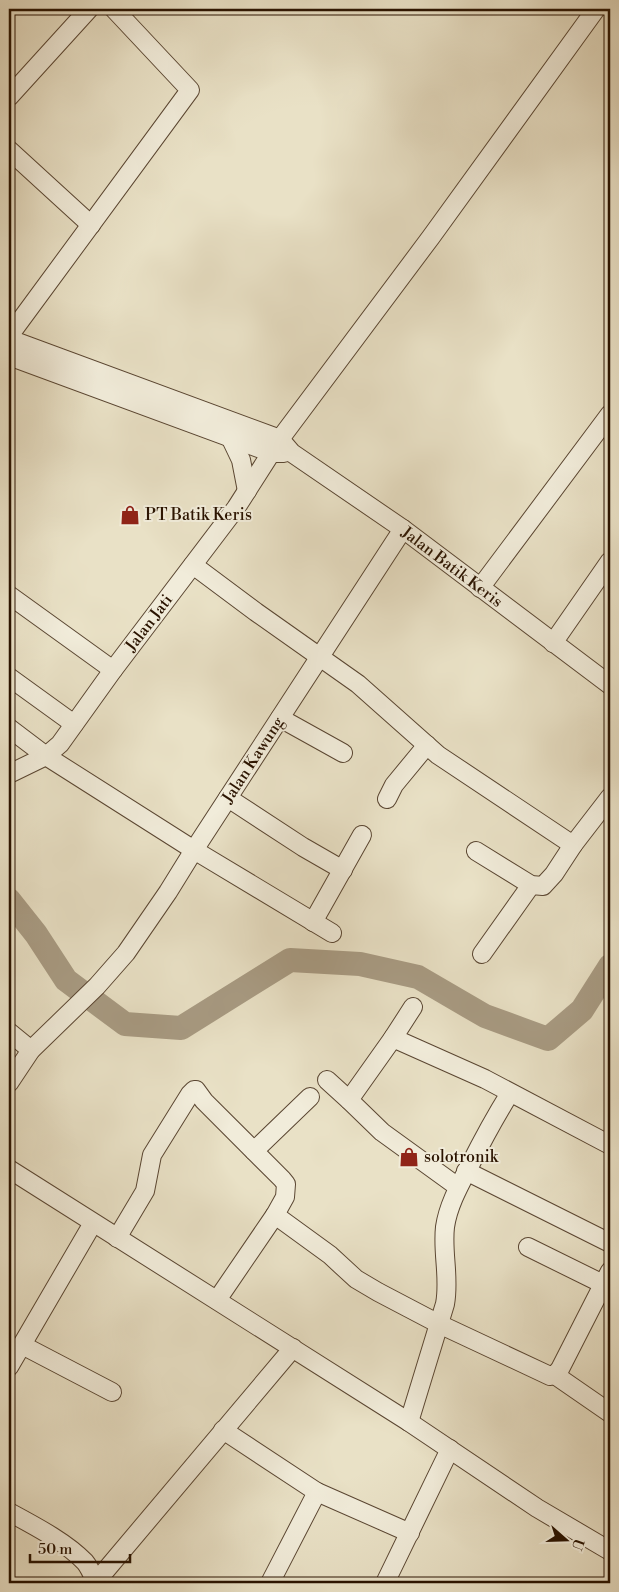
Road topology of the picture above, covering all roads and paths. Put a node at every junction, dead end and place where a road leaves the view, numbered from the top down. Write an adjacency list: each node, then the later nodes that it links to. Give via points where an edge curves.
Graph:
1 (89, 9): 4 (street)
2 (114, 9): 6 (street, via 190,90)
3 (596, 9): 13 (street, Jalan Jati, via 432,238)
4 (9, 97)
5 (9, 150): 6 (street)
6 (91, 225): 7 (street)
7 (9, 338): 9 (street)
8 (9, 356): 9 (street)
9 (90, 377): 10 (street)
10 (165, 405): 12 (street); 13 (street)
11 (610, 414): 18 (street)
12 (230, 437): 13 (street); 14 (street, via 241,460)
13 (276, 446): 14 (street, Jalan Jati); 15 (street, Jalan Batik Keris, via 292,453)
14 (247, 491): 17 (street, Jalan Jati)
15 (403, 529): 18 (street, Jalan Batik Keris); 21 (street, Jalan Kawung)
16 (610, 561): 20 (street)
17 (193, 565): 21 (street); 22 (street, Jalan Jati)
18 (480, 588): 20 (street, Jalan Batik Keris)
19 (9, 595): 22 (street)
20 (553, 643): 24 (street, Jalan Batik Keris)
21 (320, 656): 25 (street, Jalan Kawung); 28 (street, via 375,698)
22 (113, 670): 26 (street, Jalan Jati)
23 (9, 677): 26 (street)
24 (610, 685)
25 (280, 718): 29 (street); 33 (street, Jalan Kawung)
26 (74, 724): 30 (street, Jalan Jati, via 60,744)
27 (9, 728): 30 (street)
28 (427, 745): 34 (street, via 394,784); 36 (street)
29 (343, 753)
30 (46, 756): 31 (street, Jalan Jati); 37 (street)
31 (9, 774)
32 (610, 797): 36 (street)
33 (228, 798): 37 (street, Jalan Kawung); 39 (street)
34 (387, 799)
35 (362, 835): 39 (street)
36 (573, 845): 40 (street, via 546,884 540,887)
37 (194, 850): 41 (street); 47 (street, Jalan Kawung, via 131,945 97,986)
38 (476, 851): 40 (street)
39 (343, 870): 41 (street)
40 (531, 885): 43 (street)
41 (313, 922): 42 (street)
42 (332, 933)
43 (482, 954)
44 (413, 1006): 46 (street)
45 (9, 1032): 47 (street)
46 (393, 1038): 50 (street); 52 (street)
47 (31, 1050): 49 (street, Jalan Kawung)
48 (326, 1080): 52 (street)
49 (9, 1083)
50 (510, 1093): 53 (street); 56 (street)
51 (310, 1097): 54 (street)
52 (350, 1100): 57 (street, via 382,1132)
53 (610, 1145)
54 (254, 1151): 58 (street, via 286,1184 285,1197); 60 (street, via 194,1090 152,1155 145,1192)
55 (9, 1169): 59 (street)
56 (466, 1172): 57 (street); 61 (street)
57 (458, 1187): 65 (street, via 445,1226 447,1290)
58 (275, 1215): 64 (street); 65 (street, via 330,1255 356,1279)
59 (93, 1223): 60 (street); 66 (street)
60 (117, 1238): 64 (street)
61 (610, 1243)
62 (528, 1247): 63 (street)
63 (607, 1277): 69 (street)
64 (217, 1300): 67 (street)
65 (439, 1324): 69 (street, via 546,1374); 72 (street)
66 (22, 1345): 68 (street); 70 (street)
67 (294, 1348): 72 (street); 73 (street)
68 (9, 1367)
69 (555, 1375): 71 (street)
70 (112, 1392)
71 (610, 1413)
72 (409, 1422): 74 (street)
73 (223, 1430): 75 (street); 79 (street)
74 (450, 1449): 77 (street); 78 (street, via 537,1508)
75 (317, 1492): 77 (street); 80 (street)
76 (9, 1512): 79 (street, via 48,1534 84,1562)
77 (410, 1533): 81 (street)
78 (610, 1551)
79 (96, 1583)
80 (270, 1583)
81 (385, 1583)

